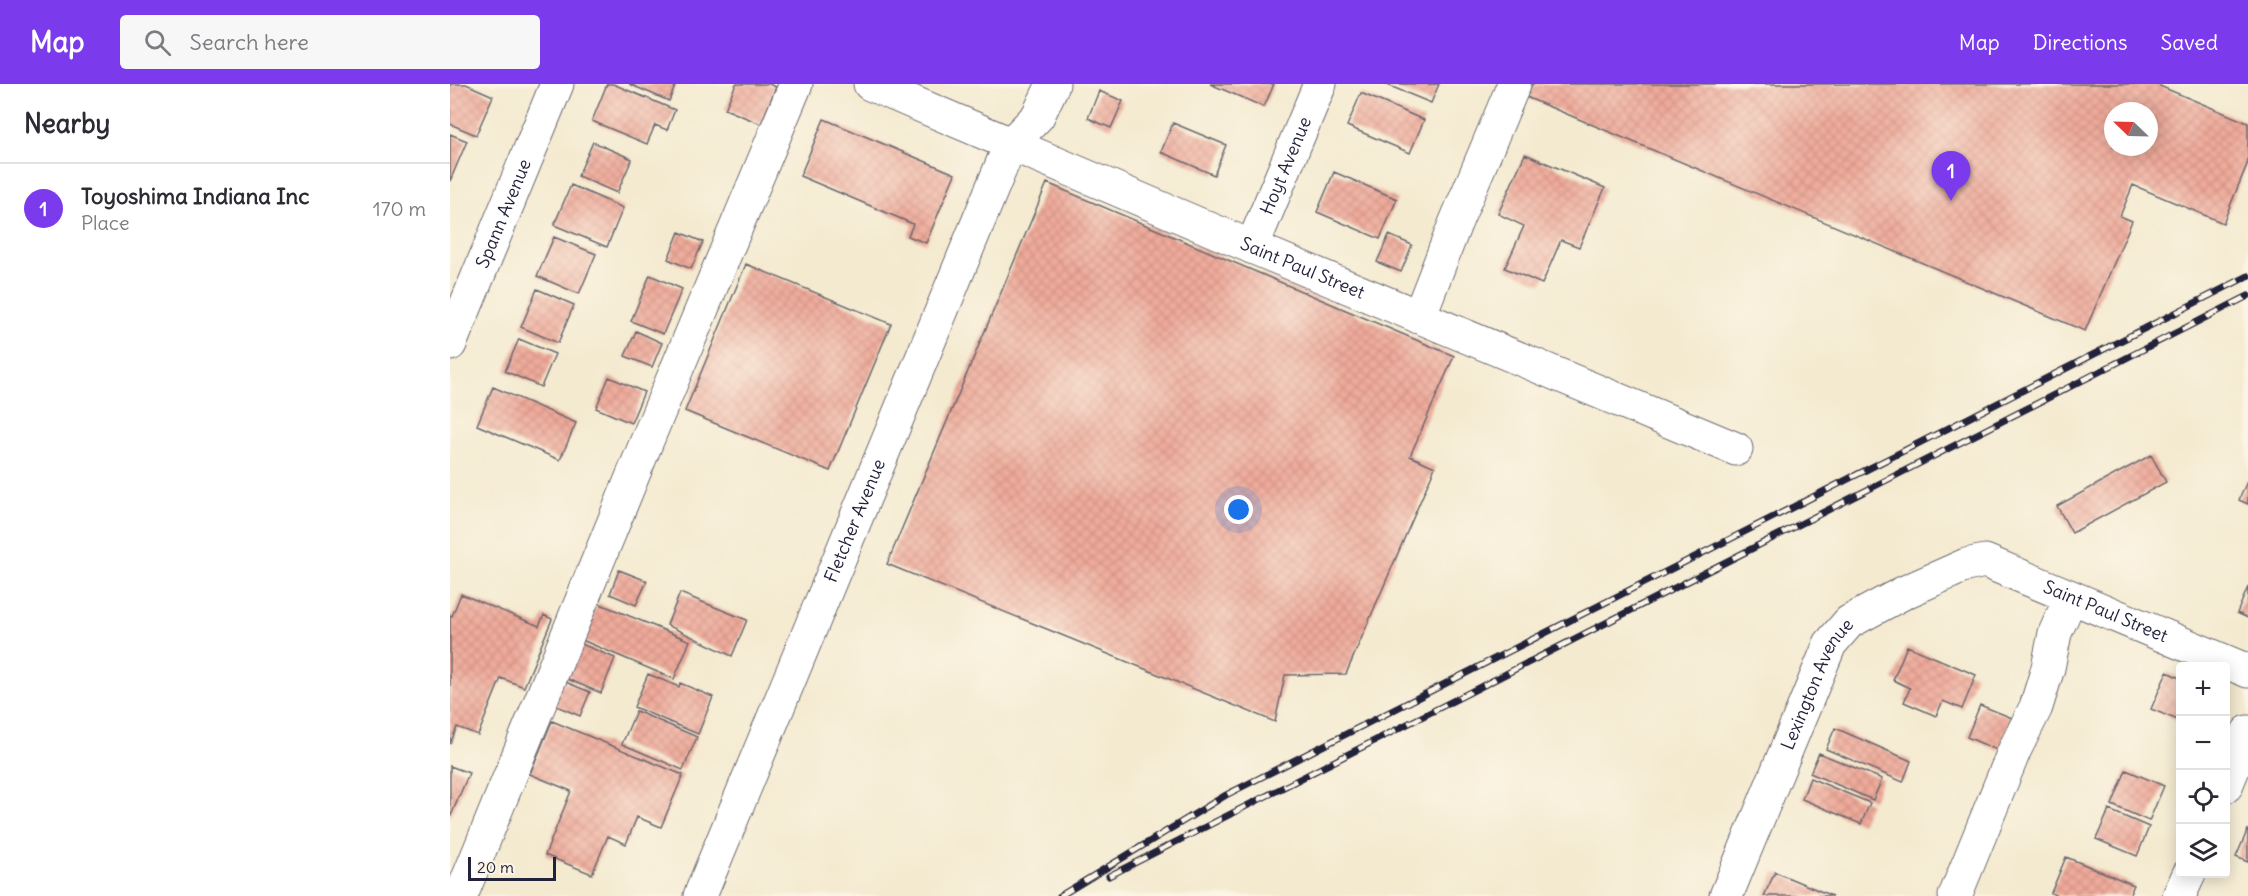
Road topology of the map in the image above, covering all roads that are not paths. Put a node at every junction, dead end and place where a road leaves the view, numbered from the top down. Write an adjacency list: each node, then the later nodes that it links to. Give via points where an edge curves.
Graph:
1 (557, 84): 10 (street, Spann Avenue)
2 (796, 84): 18 (street)
3 (870, 84): 7 (street, Saint Paul Street)
4 (1053, 84): 7 (street, via 1038,116)
5 (1320, 84): 8 (street, Hoyt Avenue)
6 (1514, 84): 9 (street)
7 (1011, 145): 8 (street, Saint Paul Street); 19 (street, Fletcher Avenue)
8 (1252, 247): 9 (street, Saint Paul Street)
9 (1419, 317): 11 (street, Saint Paul Street)
10 (450, 344)
11 (1736, 449)
12 (1995, 565): 13 (street, Saint Paul Street); 20 (street, Lexington Avenue, via 1985,561 1966,565 1894,598 1849,622 1838,633 1830,644)
13 (2071, 597): 14 (street, Saint Paul Street); 21 (street, via 2055,633 2036,707)
14 (2248, 671)
15 (2248, 732): 16 (street)
16 (2230, 776)
17 (2187, 878): 22 (street)
18 (463, 891)
19 (700, 896)
20 (1726, 896)
21 (1955, 896)
22 (2180, 896)

